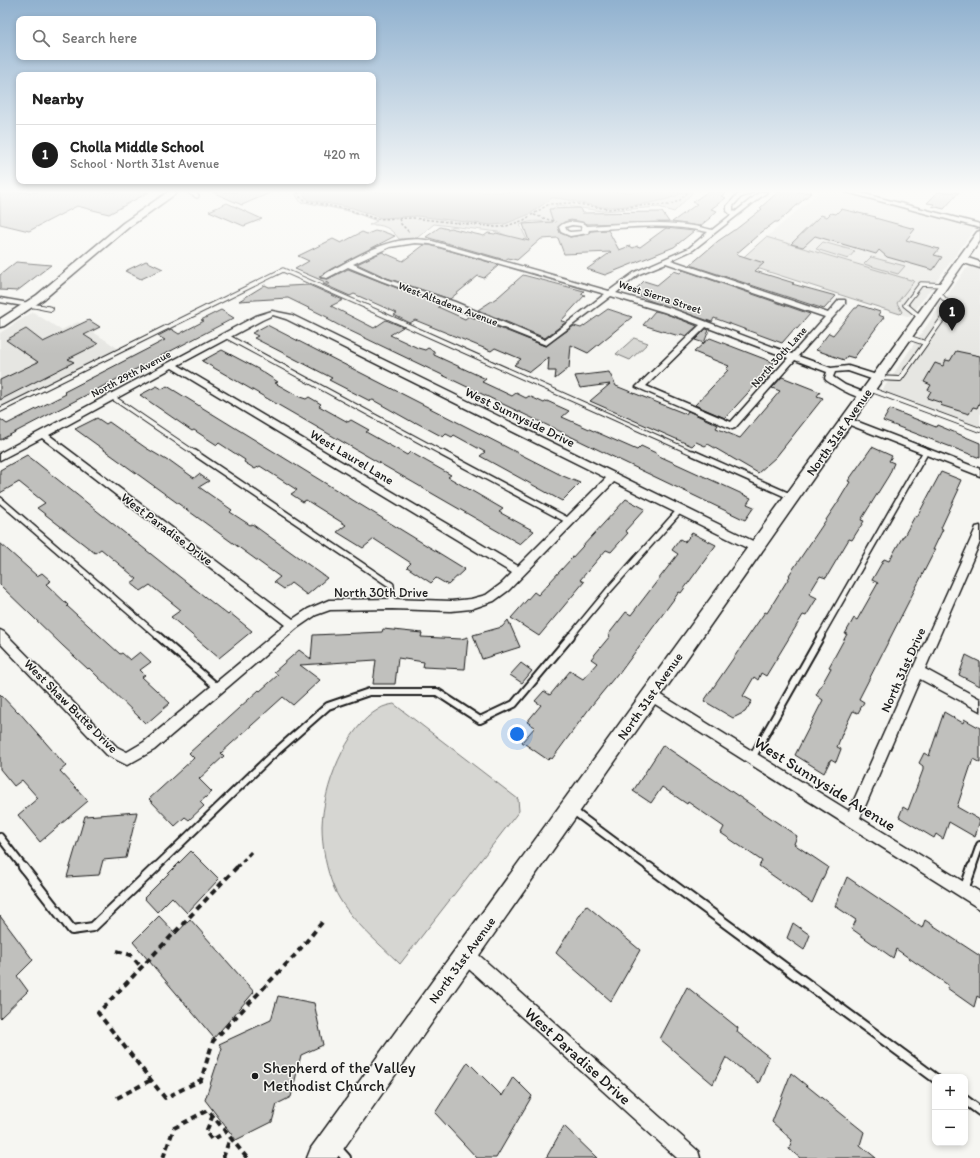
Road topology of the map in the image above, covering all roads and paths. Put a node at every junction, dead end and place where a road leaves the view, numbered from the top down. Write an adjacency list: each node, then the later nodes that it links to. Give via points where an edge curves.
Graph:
1 (101, 246): 15 (street)
2 (384, 246): 8 (street)
3 (444, 246): 12 (street, West Sierra Street)
4 (695, 246): 6 (street)
5 (972, 246): 7 (street, North 31st Avenue)
6 (664, 260): 12 (street, via 637,273); 18 (street)
7 (963, 260): 9 (street); 11 (street, North 31st Avenue)
8 (350, 265): 10 (street); 12 (street, West Altadena Avenue, via 546,343)
9 (980, 265)
10 (325, 277)
11 (942, 289): 19 (street, North 31st Avenue); 19 (lane, via 921,284 905,305); 24 (lane, via 951,307)
12 (612, 293): 21 (street, West Sierra Street)
13 (0, 300): 15 (street)
14 (842, 302): 18 (street, North 30th Lane)
15 (29, 305): 16 (lane); 20 (street)
16 (51, 309)
17 (272, 313): 22 (street, North 29th Avenue); 37 (street, West Sunnyside Drive, via 288,317)
18 (830, 316): 25 (street, North 30th Lane)
19 (921, 318): 23 (street, North 31st Avenue)
20 (0, 324)
21 (705, 324): 25 (street, West Sierra Street); 25 (street, North 30th Lane, via 640,387 732,426)
22 (226, 336): 26 (street, North 29th Avenue); 41 (lane)
23 (907, 337): 24 (lane); 28 (street, North 31st Avenue)
24 (925, 343): 28 (lane, via 900,379)
25 (794, 356): 27 (street, West Sierra Street)
26 (172, 365): 29 (street, North 29th Avenue); 44 (street, West Laurel Lane)
27 (831, 371): 28 (street, West Sierra Street, via 846,368); 28 (street, via 829,378 834,382)
28 (870, 388): 31 (street, North 31st Avenue); 32 (lane)
29 (112, 397): 33 (street, North 29th Avenue); 45 (lane, via 390,585)
30 (0, 410): 38 (lane, via 283,270)
31 (848, 421): 34 (street); 38 (street, North 31st Avenue)
32 (980, 430)
33 (42, 434): 35 (street, North 29th Avenue); 46 (street, West Paradise Drive)
34 (926, 452): 36 (street); 52 (lane)
35 (0, 457)
36 (980, 474)
37 (613, 477): 40 (street, West Sunnyside Drive); 41 (street, North 30th Drive)
38 (792, 497): 43 (street, North 31st Avenue)
39 (0, 500): 49 (lane)
40 (680, 510): 43 (street, West Sunnyside Drive); 56 (lane, via 608,591 514,704 480,720 437,692 369,692 328,706 269,758 94,928 72,930)
41 (569, 521): 44 (street, North 30th Drive)
42 (980, 530): 48 (street, North 31st Drive)
43 (756, 547): 50 (street, North 31st Avenue)
44 (519, 572): 45 (street, North 30th Drive, via 490,598 471,604)
45 (392, 604): 46 (street, North 30th Drive, via 329,605 312,612)
46 (293, 625): 49 (street, North 30th Drive)
47 (0, 635): 53 (street, West Shaw Butte Drive, via 112,751)
48 (918, 672): 51 (street); 55 (street, North 31st Drive)
49 (218, 688): 53 (street, North 30th Drive, via 148,746)
50 (651, 695): 52 (street, West Sunnyside Avenue); 54 (street, North 31st Avenue)
51 (980, 705)
52 (752, 758): 55 (street, West Sunnyside Avenue)
53 (127, 759)
54 (570, 809): 63 (street, North 31st Avenue); 65 (lane)
55 (852, 820): 59 (street, West Sunnyside Avenue)
56 (0, 836)
57 (980, 845): 59 (lane)
58 (252, 851): 64 (path)
59 (964, 891): 60 (street, West Sunnyside Avenue)
60 (980, 901)
61 (324, 920): 66 (path, via 296,954 212,1040 201,1080 165,1098)
62 (117, 952): 64 (path, via 131,955)
63 (466, 955): 73 (street, North 31st Avenue); 79 (street, West Paradise Drive)
64 (141, 967): 66 (path, via 98,1013)
65 (932, 1076)
66 (151, 1080): 67 (path)
67 (117, 1098)
68 (968, 1102): 69 (lane)
69 (980, 1111)
70 (213, 1115): 71 (path); 71 (path, via 206,1132 212,1140); 74 (path, via 208,1110 174,1128)
71 (226, 1132): 72 (path)
72 (230, 1137): 75 (path); 76 (path)
73 (332, 1142): 77 (street, North 31st Avenue); 78 (lane)
74 (163, 1158)
75 (223, 1158)
76 (247, 1158)
77 (321, 1158)
78 (346, 1158)
79 (691, 1158)

